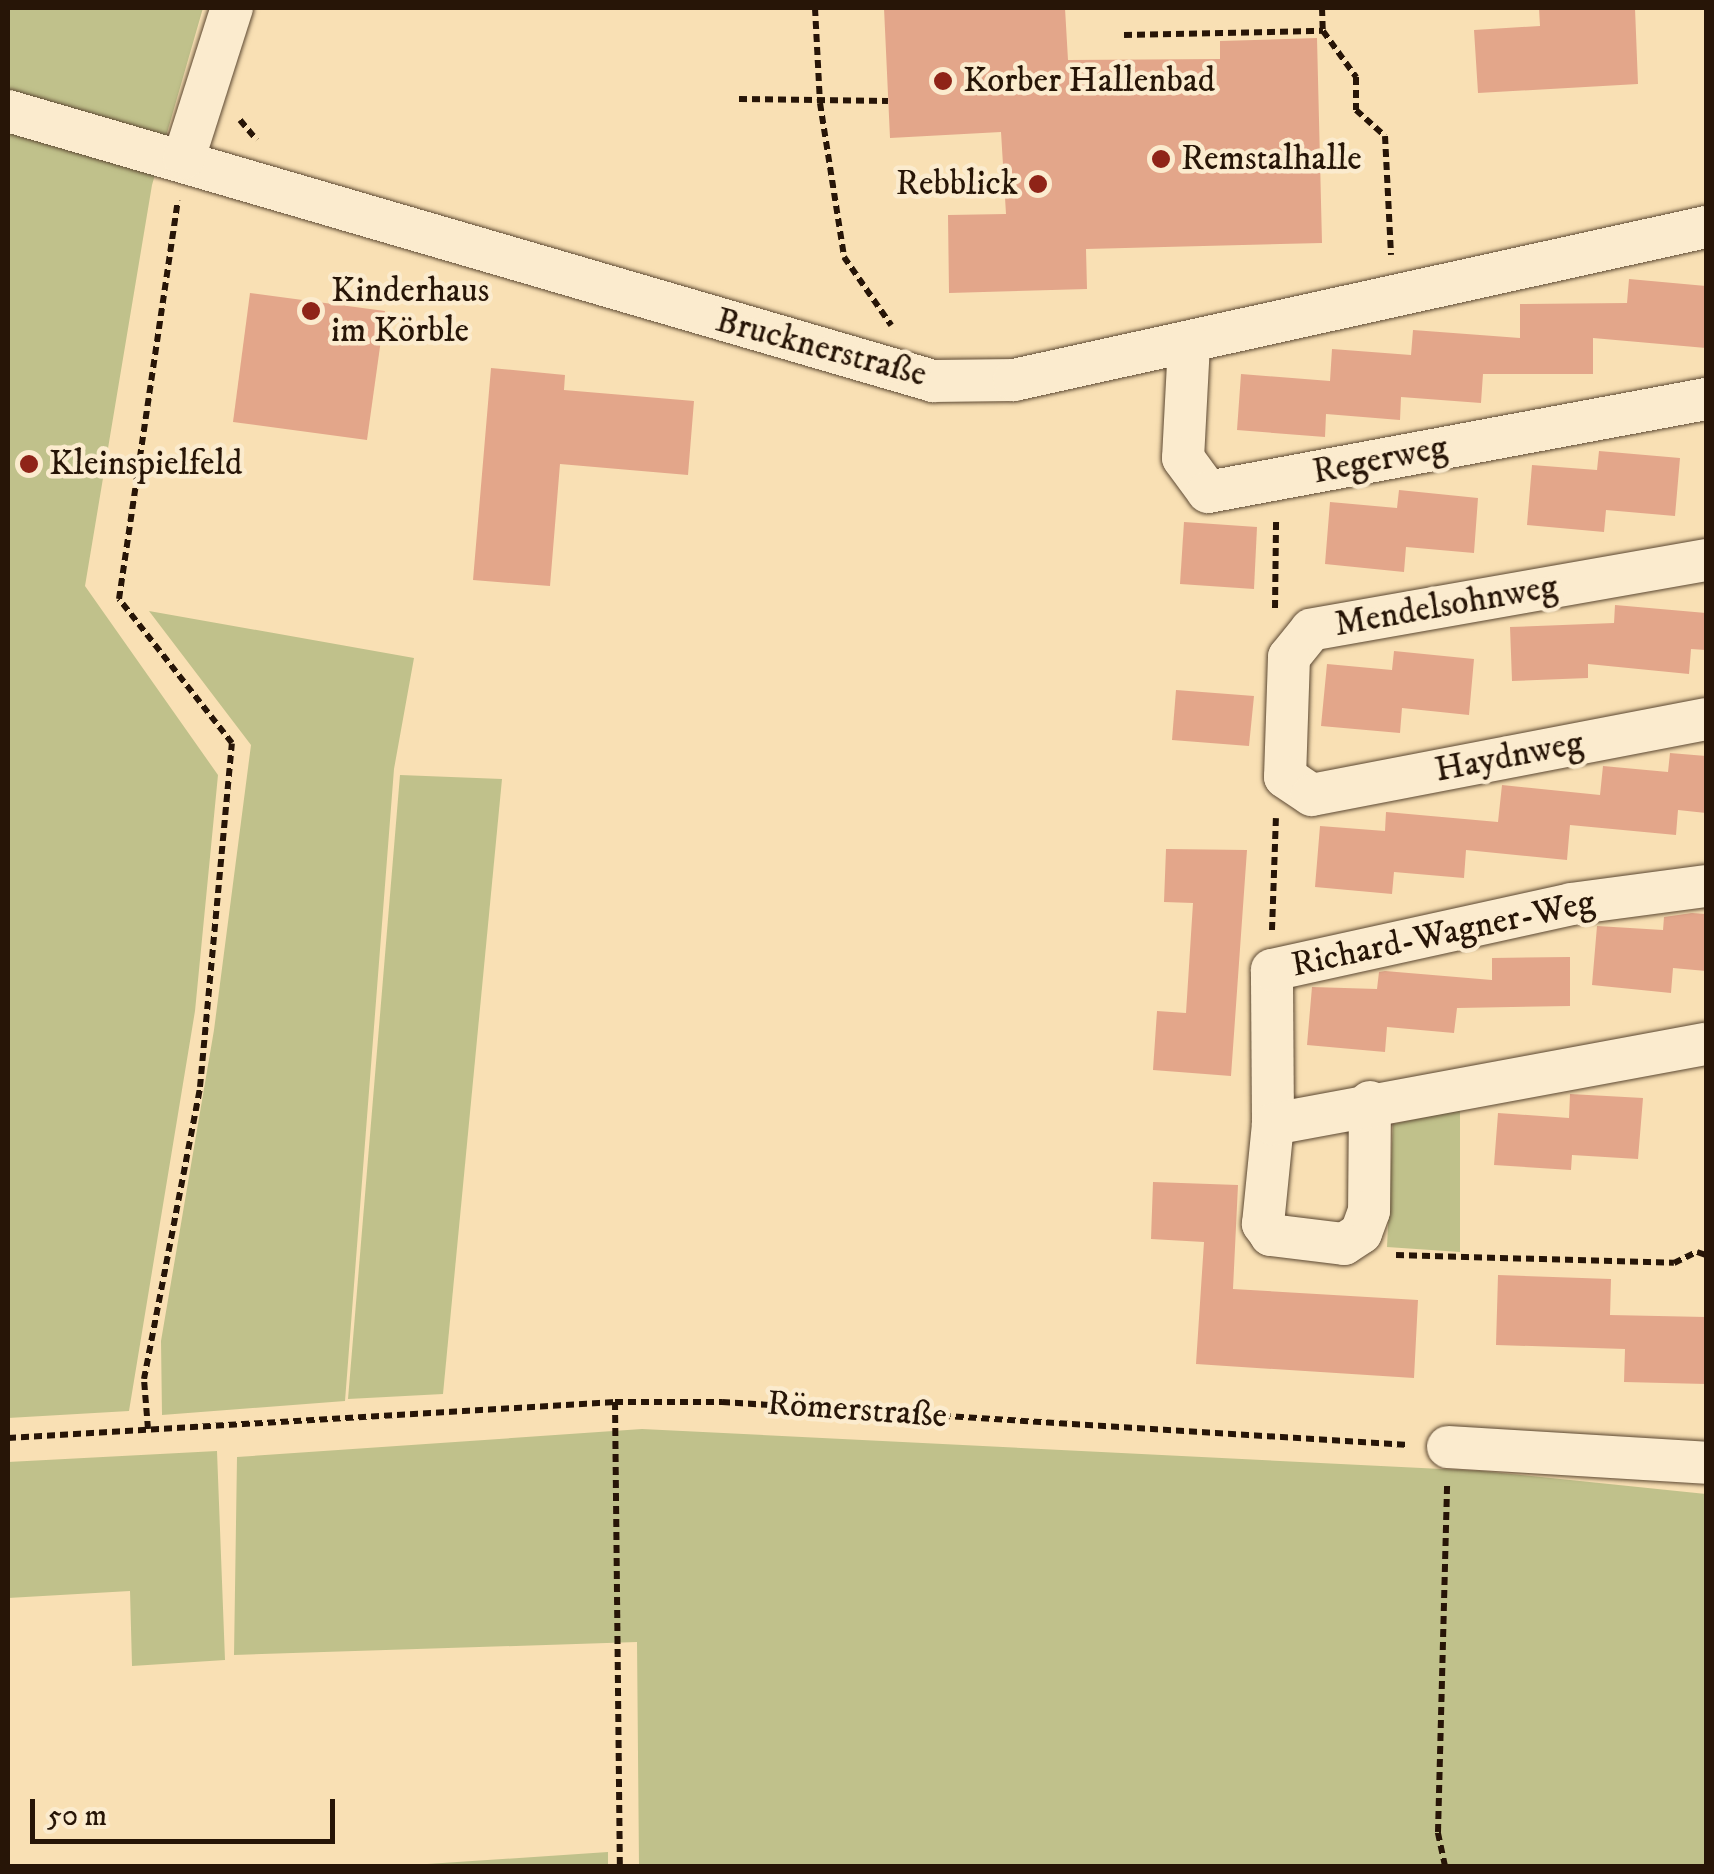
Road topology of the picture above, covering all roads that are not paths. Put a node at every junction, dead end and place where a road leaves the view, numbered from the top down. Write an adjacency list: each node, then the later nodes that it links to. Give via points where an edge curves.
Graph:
1 (232, 8): 3 (street)
2 (8, 111): 3 (street, Brucknerstraße)
3 (184, 158): 5 (street, Brucknerstraße, via 933,381 1014,380)
4 (1706, 227): 5 (street, Brucknerstraße)
5 (1189, 344): 6 (street, Regerweg, via 1182,458 1208,492)
6 (1706, 399)
7 (1706, 560): 9 (street, Mendelsohnweg, via 1311,630 1288,657)
8 (1706, 719): 9 (street, Haydnweg)
9 (1299, 786)
10 (1706, 886): 13 (street, Richard-Wagner-Weg, via 1571,904 1272,970)
11 (1706, 1044): 12 (street)
12 (1370, 1102): 13 (street); 13 (street, Richard-Wagner-Weg, via 1369,1210 1361,1233 1344,1244 1284,1240 1263,1224)
13 (1273, 1124)
14 (1448, 1447): 15 (street)
15 (1706, 1463)

